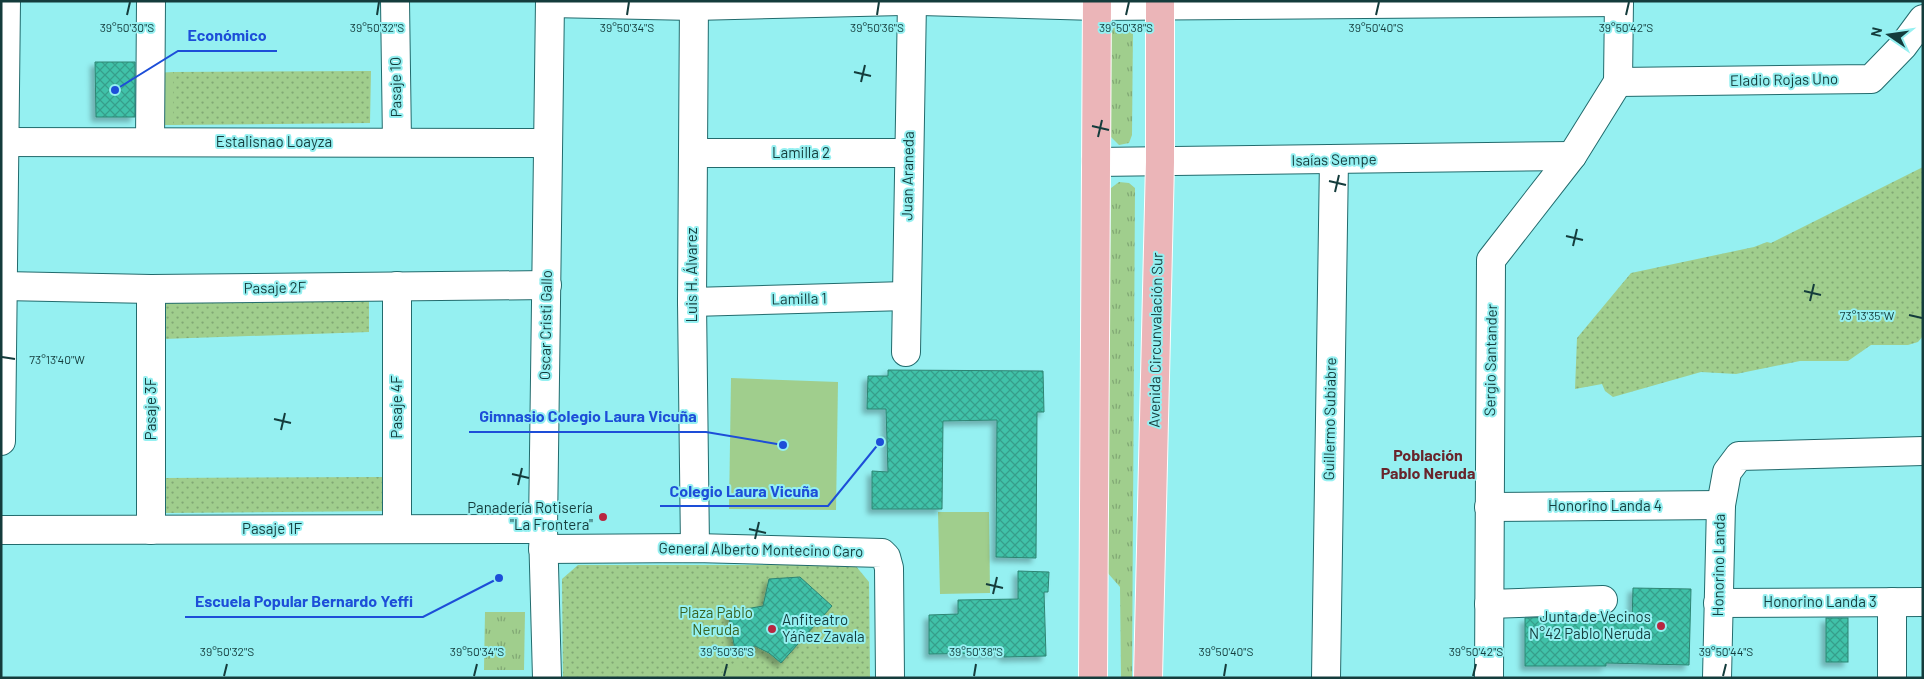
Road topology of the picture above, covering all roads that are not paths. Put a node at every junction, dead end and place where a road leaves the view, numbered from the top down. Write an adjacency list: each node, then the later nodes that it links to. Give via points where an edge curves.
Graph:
1 (6, 1): 14 (street)
2 (151, 1): 15 (street)
3 (395, 1): 16 (street, Pasaje 1O)
4 (902, 1): 10 (street)
5 (912, 1): 19 (street, Juan Araneda)
6 (921, 1): 11 (street)
7 (1619, 1): 9 (street); 13 (street)
8 (550, 2): 10 (street); 17 (street, Oscar Cristi Gallo)
9 (1160, 3): 11 (street); 23 (main road, Avenida Circunvalación Sur)
10 (694, 4): 18 (street, Luis H. Álvarez)
11 (1096, 4): 22 (main road)
12 (1923, 19): 13 (street, Eladio Rojas Uno, via 1872,79)
13 (1618, 82): 20 (street, Sergio Santander)
14 (3, 142): 15 (street, Estalisnao Loayza); 25 (street)
15 (150, 142): 16 (street, Estalisnao Loayza)
16 (397, 142): 17 (street, Estalisnao Loayza)
17 (547, 143): 24 (street, Oscar Cristi Gallo)
18 (694, 153): 19 (street, Lamilla 2); 29 (street, Luis H. Álvarez)
19 (908, 153): 28 (street, Juan Araneda)
20 (1572, 156): 21 (street, Isaías Sempe); 34 (street, Sergio Santander, via 1492,260)
21 (1334, 160): 23 (street, Isaías Sempe); 49 (street, Guillermo Subiabre)
22 (1096, 162): 23 (street, Isaías Sempe); 47 (main road)
23 (1160, 162): 48 (main road, Avenida Circunvalación Sur)
24 (547, 285): 26 (street, Pasaje 2F); 38 (street, Oscar Cristi Gallo)
25 (3, 286): 27 (street, Pasaje 2F); 31 (street)
26 (397, 286): 27 (street, Pasaje 2F); 35 (street, Pasaje 4F)
27 (151, 289): 37 (street, Pasaje 3F)
28 (906, 296): 29 (street, Lamilla 1); 30 (street, Juan Araneda)
29 (692, 302): 39 (street, Luis H. Álvarez)
30 (906, 352)
31 (1, 441)
32 (1923, 451): 33 (street, Honorino Landa, via 1738,456 1727,472)
33 (1721, 505): 34 (street, Honorino Landa 4); 43 (street, Honorino Landa)
34 (1489, 507): 44 (street, Sergio Santander)
35 (397, 529): 37 (street, Pasaje 1F); 38 (street, Pasaje 1F)
36 (1, 530): 37 (street, Pasaje 1F)
37 (151, 530)
38 (543, 539): 39 (street, General Alberto Montecino Caro); 45 (street, Oscar Cristi Gallo)
39 (695, 548): 46 (street, General Alberto Montecino Caro, via 882,553 889,568)
40 (1603, 600): 44 (street)
41 (1892, 602): 42 (street, Honorino Landa 3); 43 (street, Honorino Landa 3); 52 (street)
42 (1923, 602)
43 (1718, 603): 51 (street, Honorino Landa)
44 (1489, 604): 50 (street, Sergio Santander)
45 (547, 678)
46 (890, 678)
47 (1093, 678)
48 (1148, 678)
49 (1326, 678)
50 (1489, 678)
51 (1717, 678)
52 (1892, 678)

